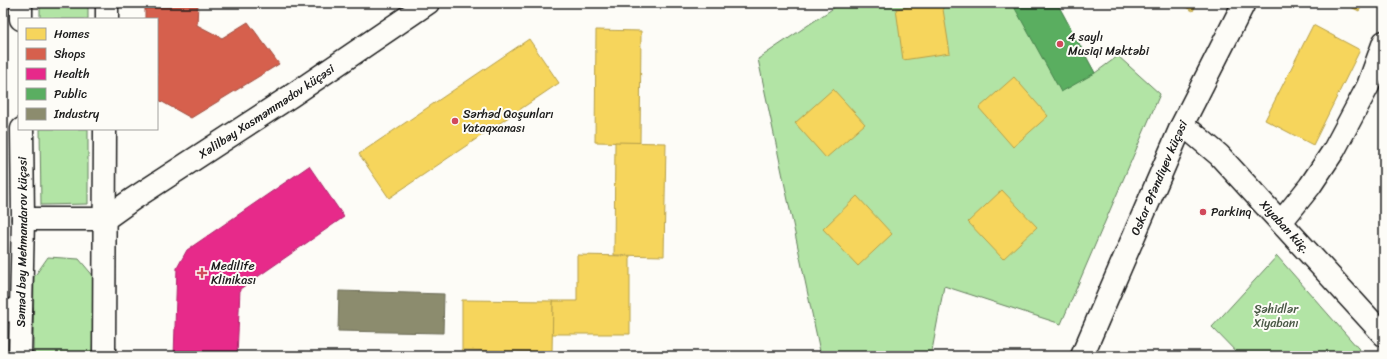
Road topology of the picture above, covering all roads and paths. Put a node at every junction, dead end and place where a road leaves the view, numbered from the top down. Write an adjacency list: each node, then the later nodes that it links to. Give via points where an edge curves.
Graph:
1 (21, 3): 5 (street)
2 (107, 3): 6 (street)
3 (428, 3): 12 (street, Xəlilbəy Xasməmmədov küçəsi)
4 (1244, 3): 8 (street, Oskar Əfəndiyev küçəsi)
5 (21, 18)
6 (107, 18)
7 (1384, 42): 13 (street, via 1368,86 1334,150)
8 (1181, 127): 13 (street, Xiyaban küç., via 1193,133 1219,155); 18 (street, Oskar Əfəndiyev küçəsi)
9 (22, 130): 11 (street, Səməd bəy Mehmandarov küçəsi)
10 (106, 130): 12 (street)
11 (23, 219): 12 (street); 14 (street, Səməd bəy Mehmandarov küçəsi)
12 (105, 219): 17 (street)
13 (1282, 222): 15 (street, Xiyaban küç.)
14 (12, 310): 16 (street, Səməd bəy Mehmandarov küçəsi)
15 (1384, 334)
16 (20, 356)
17 (104, 356)
18 (1082, 356)

